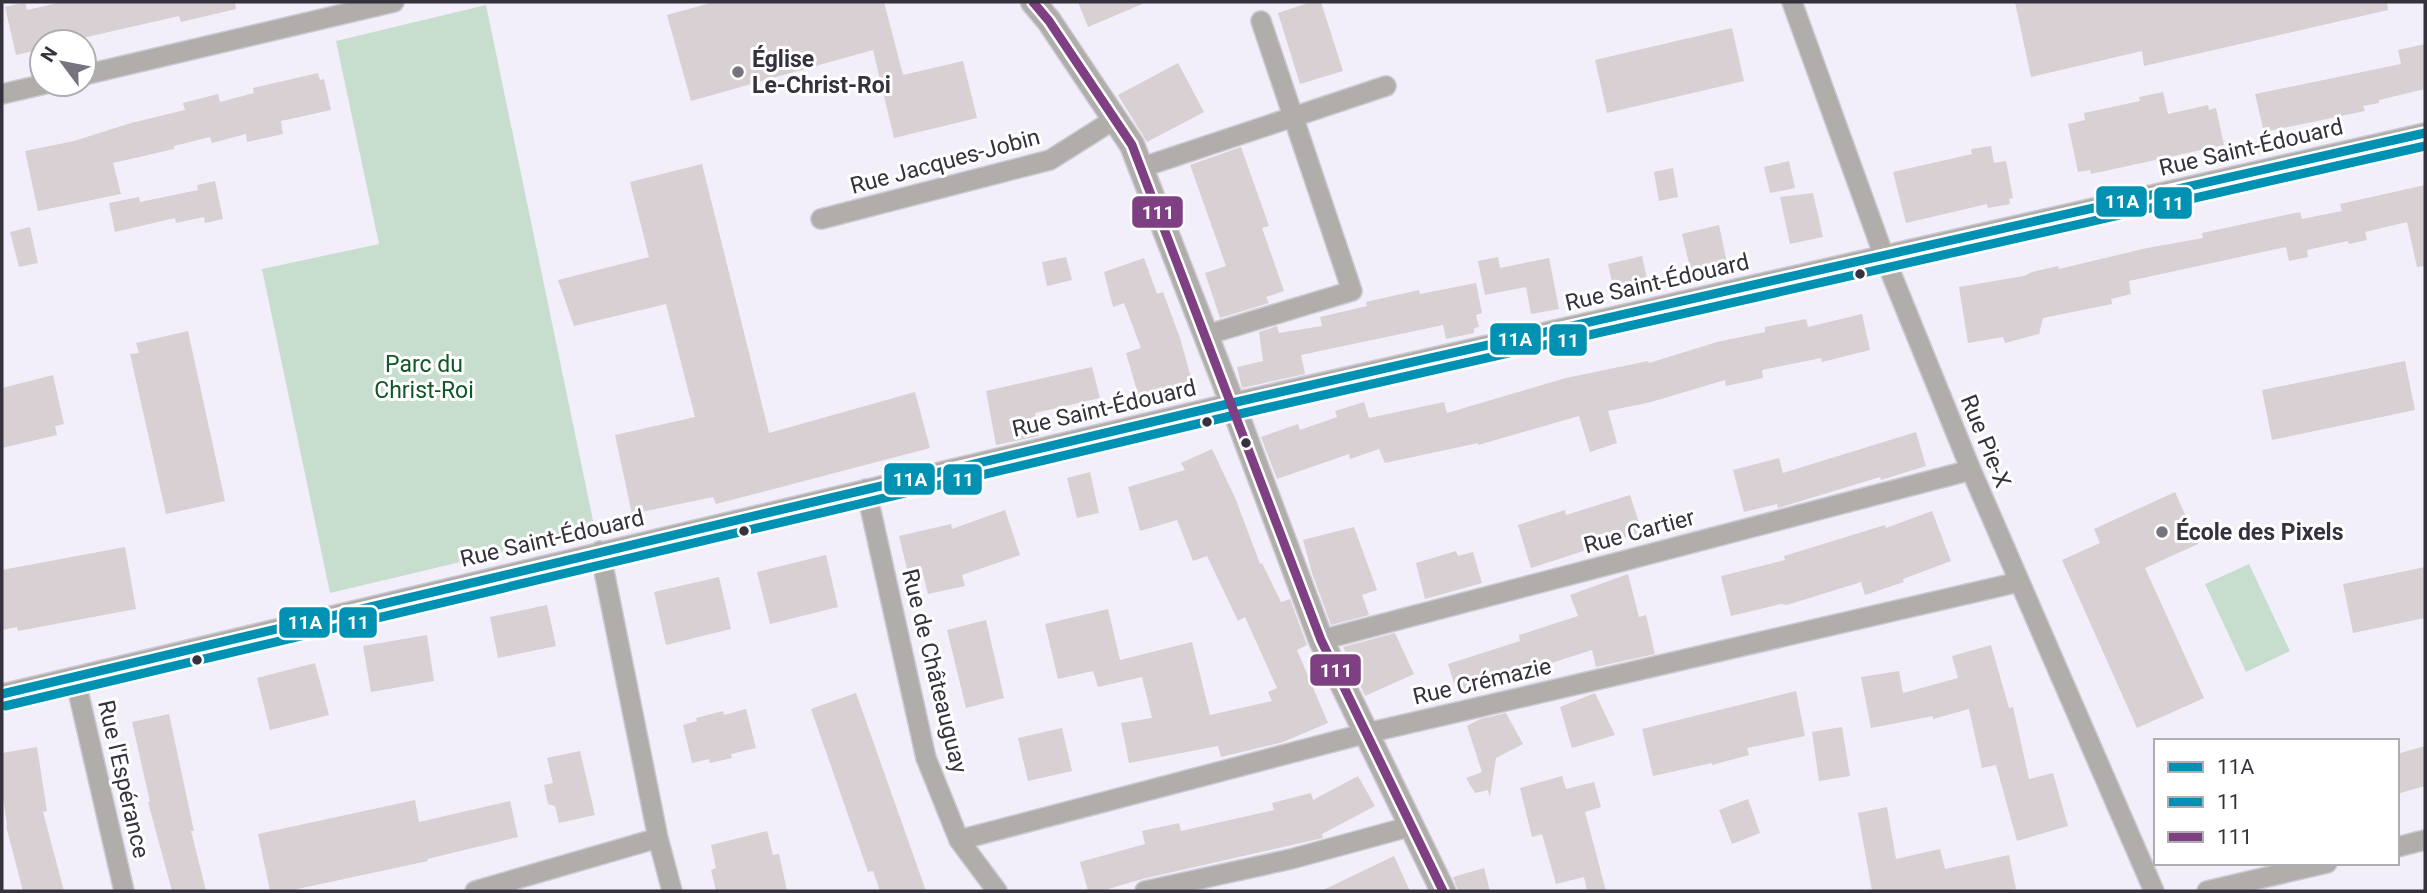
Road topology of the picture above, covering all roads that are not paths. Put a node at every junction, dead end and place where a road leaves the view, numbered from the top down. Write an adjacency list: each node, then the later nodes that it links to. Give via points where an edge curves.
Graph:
1 (394, 2): 5 (street)
2 (1032, 2): 10 (street)
3 (1793, 2): 14 (street, Rue Pie-X)
4 (1261, 21): 9 (street)
5 (98, 72)
6 (1386, 86): 9 (street)
7 (28, 88): 8 (street)
8 (2, 94)
9 (1293, 117): 12 (street); 15 (street, via 1352,291)
10 (1115, 119): 12 (street); 13 (street, Rue Jacques-Jobin, via 1050,160)
11 (2425, 133): 14 (street, Rue Saint-Édouard)
12 (1140, 168): 15 (street)
13 (821, 219)
14 (1884, 256): 16 (street, Rue Saint-Édouard); 17 (street, Rue Pie-X)
15 (1206, 335): 16 (street)
16 (1232, 403): 18 (street, Rue Saint-Édouard); 21 (street)
17 (1971, 470): 20 (street, Rue Pie-X); 21 (street, Rue Cartier)
18 (866, 489): 19 (street, Rue Saint-Édouard); 27 (street, Rue de Châteauguay, via 926,758)
19 (600, 551): 22 (street, Rue Saint-Édouard); 26 (street)
20 (2019, 582): 24 (street, Rue Crémazie); 37 (street, Rue Pie-X)
21 (1321, 640): 24 (street)
22 (75, 678): 23 (street, Rue Saint-Édouard); 31 (street, Rue l'Espérance)
23 (2, 694)
24 (1367, 733): 25 (street); 27 (street, Rue Crémazie)
25 (1412, 826): 35 (street); 36 (street)
26 (658, 838): 32 (street); 33 (street)
27 (959, 840): 34 (street, Rue de Châteauguay)
28 (2425, 841): 29 (street)
29 (2399, 847)
30 (2318, 865): 38 (street)
31 (124, 891)
32 (475, 891)
33 (672, 891)
34 (997, 891)
35 (1145, 891)
36 (1443, 891)
37 (2154, 891)
38 (2207, 891)

